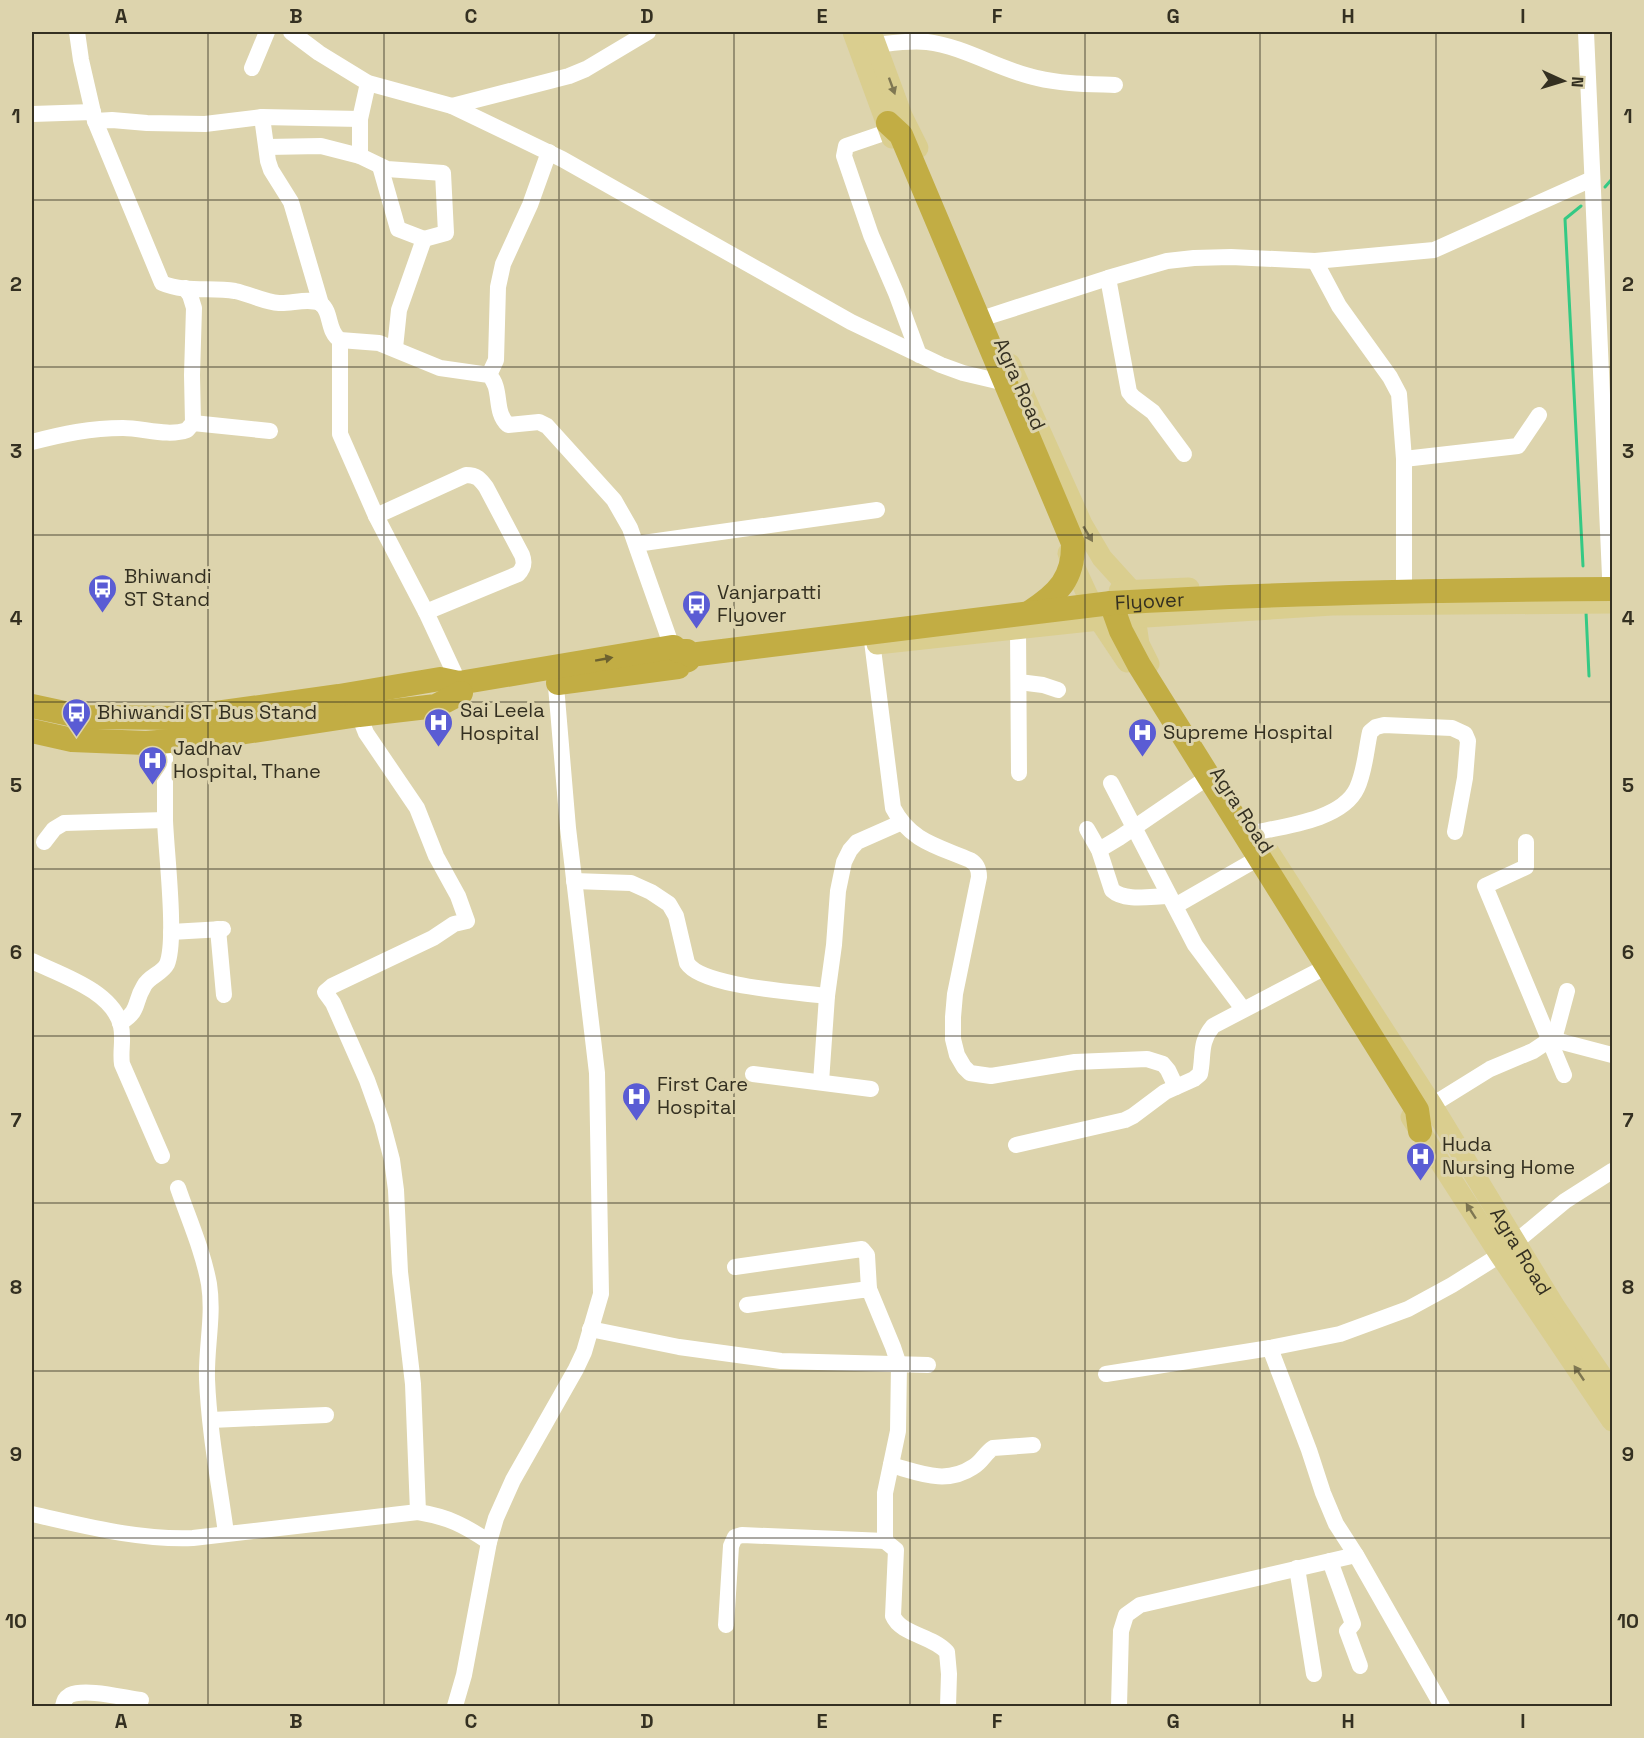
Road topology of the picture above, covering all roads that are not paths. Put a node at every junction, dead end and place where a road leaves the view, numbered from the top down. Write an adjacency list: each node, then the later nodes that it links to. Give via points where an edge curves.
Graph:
1 (77, 32): 13 (street)
2 (267, 32): 8 (street)
3 (291, 32): 9 (street)
4 (648, 32): 11 (street, via 569,76)
5 (853, 32): 16 (main road, Agra Road)
6 (1586, 32): 21 (street)
7 (874, 38): 10 (street, via 956,48 1037,78); 27 (main road, Agra Road, one-way to 27, via 902,116)
8 (252, 68)
9 (368, 83): 11 (street); 15 (street)
10 (1115, 84)
11 (453, 106): 18 (street)
12 (32, 114): 13 (street)
13 (94, 117): 14 (street, via 147,123 211,123); 25 (street, via 162,283)
14 (262, 117): 15 (street); 17 (street)
15 (360, 118): 19 (street)
16 (893, 130): 31 (street, via 846,146 844,156); 33 (main road, Agra Road, via 911,185); 49 (highway, via 1073,543 1071,569 1065,581)
17 (267, 147): 19 (street, via 321,146); 26 (street, via 268,161 291,202)
18 (549, 152): 31 (street, via 825,309); 32 (street, via 531,205 503,264 498,287 496,360)
19 (360, 156): 20 (street)
20 (380, 166): 22 (street, via 398,229); 22 (street, via 443,172 446,233)
21 (1592, 179): 23 (street, via 1434,250); 28 (street)
22 (424, 239): 30 (street, via 399,310)
23 (1315, 261): 24 (street, via 1194,258 1167,261); 39 (street, via 1345,316 1399,394)
24 (1108, 278): 27 (street); 38 (street, via 1129,392 1154,412)
25 (184, 288): 26 (street, via 232,291 280,303); 35 (street, via 194,308)
26 (321, 304): 29 (street)
27 (990, 316): 33 (main road, Agra Road)
28 (1606, 338): 44 (street)
29 (340, 340): 30 (street); 41 (street, via 340,434)
30 (395, 348): 32 (street, via 440,368)
31 (919, 355): 33 (street, via 963,373)
32 (489, 375): 42 (street, via 497,389 502,419 508,424 539,422 547,426 614,500)
33 (1005, 376): 45 (main road, Agra Road, via 1068,555); 46 (main road, Agra Road, one-way to 46, via 1102,558)
34 (1539, 416): 39 (street, via 1518,446)
35 (193, 423): 36 (street); 37 (street, via 181,432 95,429)
36 (270, 431)
37 (32, 442)
38 (1184, 454)
39 (1404, 459): 43 (street)
40 (877, 510): 42 (street)
41 (376, 516): 47 (street); 47 (street, via 466,476 474,476 486,487 522,555 523,569 519,574)
42 (636, 544): 52 (street)
43 (1404, 582): 44 (main road); 46 (main road)
44 (1612, 590): 46 (highway, Flyover, via 1431,590); 48 (main road)
45 (1087, 596): 46 (main road); 46 (main road, Agra Road); 50 (main road)
46 (1114, 604): 48 (main road, Agra Road); 48 (main road); 49 (highway, Flyover); 64 (main road, Agra Road, via 1125,659); 93 (highway, via 1121,631 1139,665)
47 (426, 612): 55 (street)
48 (1134, 618): 70 (main road, Agra Road, via 1145,658)
49 (1023, 621): 51 (main road); 52 (highway, Flyover); 54 (street)
50 (870, 623): 51 (street); 52 (main road)
51 (873, 644): 52 (main road); 67 (street, via 890,793)
52 (681, 654): 53 (highway, Flyover)
53 (555, 675): 55 (highway, Flyover); 76 (street)
54 (1019, 682): 56 (street); 63 (street)
55 (446, 690): 58 (highway, via 436,706); 59 (highway, via 440,679); 60 (highway, via 200,729 118,731)
56 (1058, 690)
57 (32, 706): 59 (highway, via 83,717)
58 (359, 715): 59 (highway); 113 (street, via 366,733 417,808 467,921 454,924 325,992 367,1080 392,1160 413,1383)
59 (272, 717): 62 (highway, via 207,738)
60 (32, 719)
61 (32, 731): 62 (highway, via 72,740)
62 (165, 741): 66 (street)
63 (1019, 773)
64 (1201, 782): 68 (street); 75 (main road, Agra Road)
65 (1111, 783): 68 (street)
66 (165, 820): 72 (street, via 64,823); 78 (street)
67 (900, 823): 83 (street, via 857,842 844,862); 91 (street, via 910,833 970,860 979,870 953,1017 957,1055 970,1073 991,1076 1075,1062 1147,1059 1163,1064)
68 (1133, 828): 74 (street); 77 (street)
69 (1087, 829): 74 (street)
70 (1257, 832): 71 (street, via 1315,819 1350,800 1357,787 1370,732 1384,725 1452,728 1465,734 1465,778); 93 (main road, Agra Road)
71 (1455, 832)
72 (44, 842)
73 (1526, 842): 86 (street, via 1526,867 1485,886)
74 (1099, 850): 77 (street, via 1109,884 1117,894)
75 (1250, 863): 77 (street); 80 (main road, Agra Road)
76 (574, 881): 83 (street, via 632,883 669,904 676,916 687,963 700,975 747,986); 102 (street, via 597,1073 602,1258 601,1294)
77 (1172, 901): 84 (street, via 1206,962)
78 (171, 932): 82 (street, via 220,929); 85 (street, via 166,965 146,982 134,1014)
79 (32, 961): 85 (street, via 104,998)
80 (1318, 971): 84 (street); 93 (main road, Agra Road, via 1393,1093)
81 (1567, 991): 86 (street, via 1556,1032)
82 (224, 995)
83 (827, 996): 90 (street)
84 (1243, 1009): 91 (street, via 1213,1026 1202,1045 1200,1074)
85 (120, 1023): 95 (street, via 122,1064)
86 (1550, 1039): 87 (street); 89 (street); 93 (street, via 1490,1070)
87 (1612, 1055)
88 (753, 1074): 90 (street)
89 (1564, 1075)
90 (821, 1082): 92 (street)
91 (1176, 1087): 94 (street, via 1125,1120)
92 (871, 1089)
93 (1424, 1113): 98 (main road, Agra Road)
94 (1016, 1145)
95 (162, 1156)
96 (1612, 1171): 98 (street, via 1565,1201)
97 (178, 1188): 109 (street, via 205,1263 209,1286 207,1373)
98 (1507, 1249): 103 (street, via 1408,1309 1340,1334); 107 (main road, Agra Road, via 1556,1307); 110 (main road, Agra Road, one-way to 98)
99 (735, 1268): 100 (street, via 862,1249 867,1255)
100 (869, 1289): 101 (street); 104 (street)
101 (747, 1305)
102 (590, 1329): 104 (street, via 781,1361); 117 (street, via 576,1369 513,1480)
103 (1270, 1348): 106 (street); 118 (street, via 1323,1493 1336,1524)
104 (899, 1365): 105 (street); 112 (street, via 898,1431)
105 (928, 1365)
106 (1106, 1374)
107 (1612, 1391)
108 (326, 1415): 109 (street)
109 (211, 1420): 115 (street)
110 (1612, 1421)
111 (1033, 1445): 112 (street, via 993,1448 974,1467 941,1478)
112 (891, 1465): 116 (street, via 885,1493)
113 (418, 1512): 115 (street); 117 (street, via 449,1519)
114 (32, 1514): 115 (street, via 147,1538)
115 (226, 1533)
116 (885, 1541): 121 (street, via 735,1537 730,1546); 127 (street, via 896,1550 893,1616 902,1627 932,1640 946,1652)
117 (489, 1542): 126 (street)
118 (1356, 1555): 119 (street); 129 (street)
119 (1330, 1561): 120 (street); 122 (street, via 1353,1624 1347,1631)
120 (1297, 1568): 123 (street); 128 (street, via 1140,1605 1126,1615 1121,1631)
121 (726, 1625)
122 (1360, 1666)
123 (1314, 1674)
124 (141, 1700): 125 (street, via 87,1693 69,1696)
125 (63, 1707)
126 (455, 1707)
127 (948, 1707)
128 (1119, 1707)
129 (1442, 1707)

